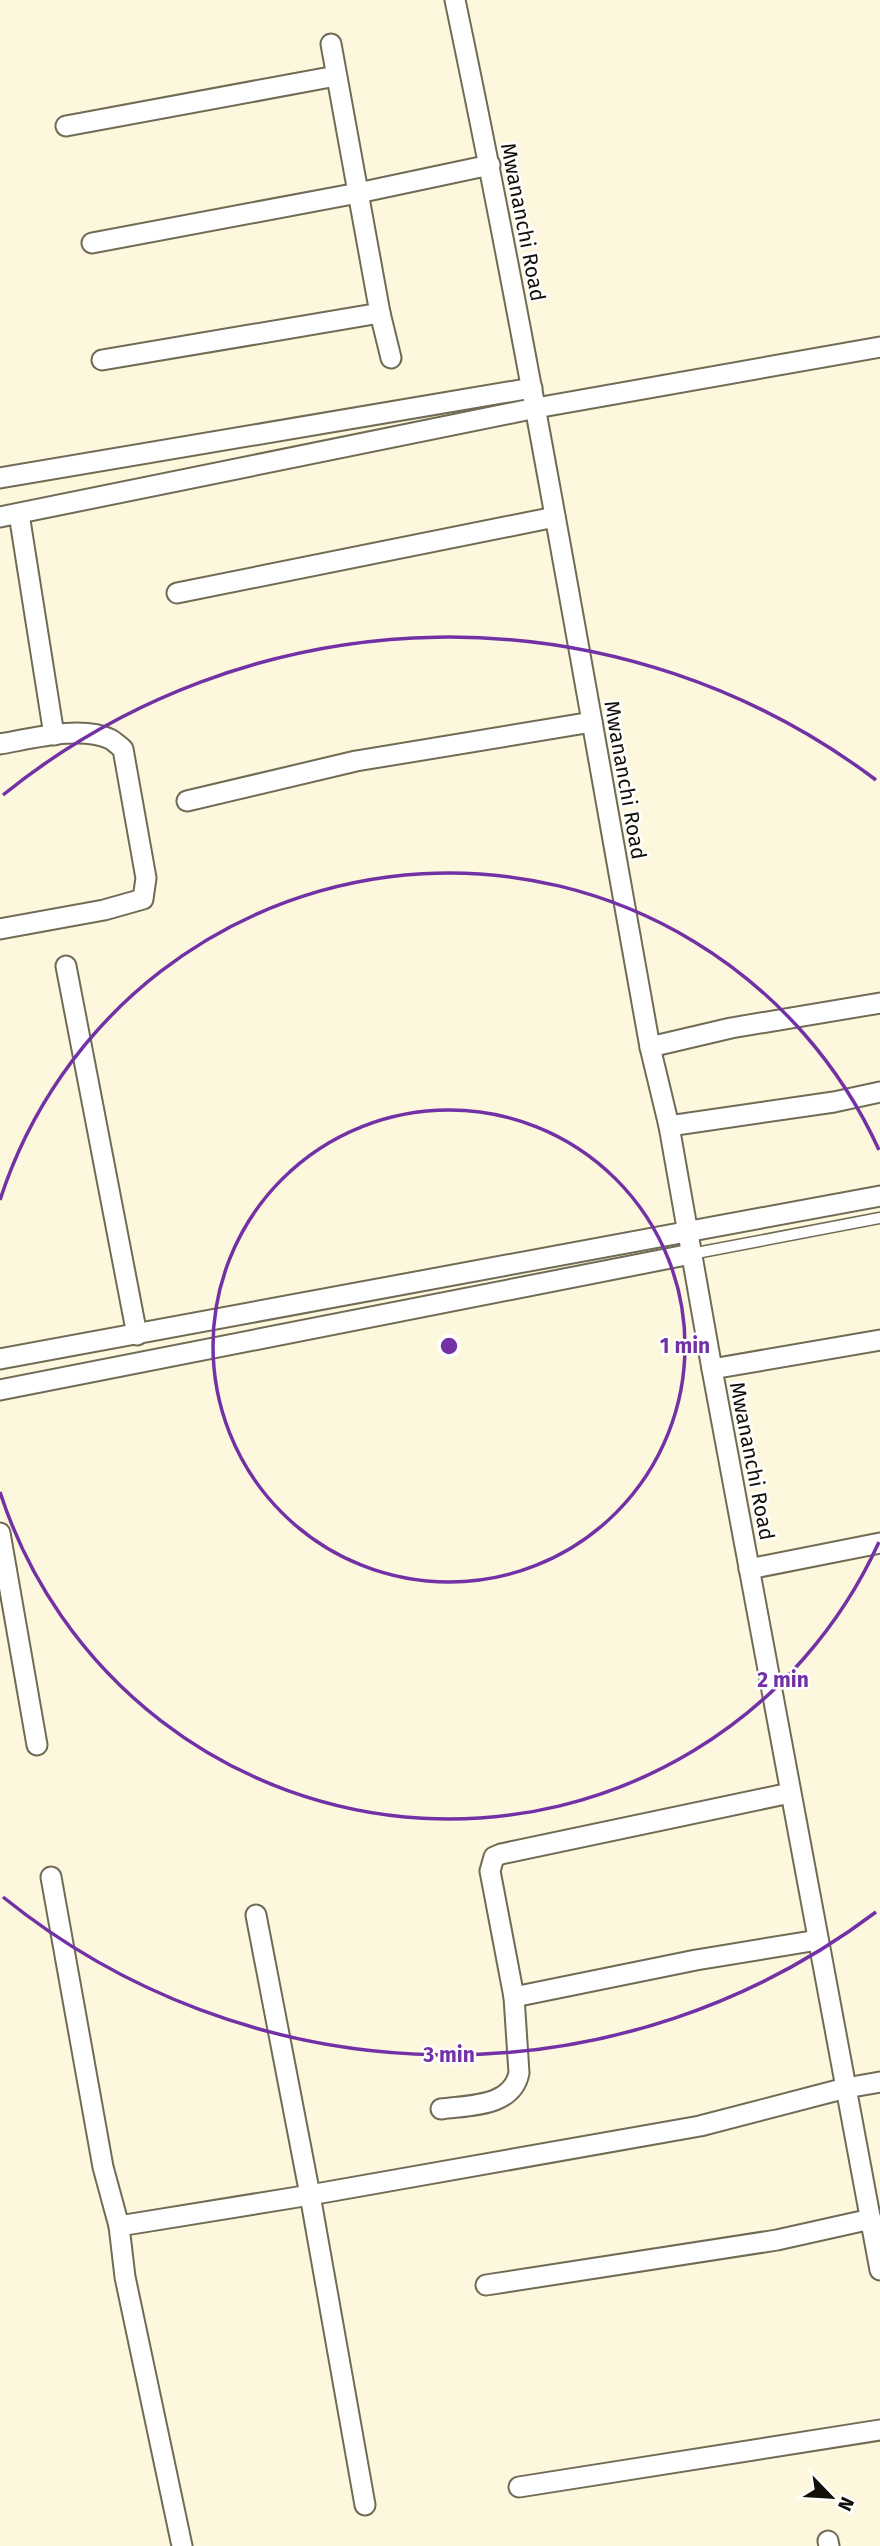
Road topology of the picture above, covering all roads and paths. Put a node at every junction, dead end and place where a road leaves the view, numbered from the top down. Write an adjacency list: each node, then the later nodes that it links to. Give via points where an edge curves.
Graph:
1 (455, 0): 5 (street, Mwananchi Road)
2 (331, 44): 3 (street)
3 (336, 76): 4 (street); 6 (street)
4 (66, 126)
5 (490, 164): 6 (street); 12 (street, Mwananchi Road)
6 (358, 193): 7 (street); 8 (street)
7 (92, 243)
8 (380, 313): 10 (street); 11 (street)
9 (880, 347): 13 (street)
10 (391, 358)
11 (102, 360)
12 (532, 388): 13 (street, Mwananchi Road); 14 (street)
13 (536, 408): 15 (street); 16 (street, Mwananchi Road)
14 (0, 478)
15 (9, 515): 19 (street)
16 (555, 517): 17 (street); 18 (street, Mwananchi Road)
17 (177, 593)
18 (592, 722): 21 (street, via 356,761); 25 (street, Mwananchi Road)
19 (54, 735): 20 (street); 22 (street, via 92,735 110,739 123,749 146,878 143,899)
20 (0, 744)
21 (187, 801)
22 (0, 929)
23 (66, 967): 32 (street)
24 (880, 1003): 25 (street)
25 (650, 1046): 27 (street, Mwananchi Road)
26 (880, 1093): 27 (street)
27 (669, 1126): 30 (street, Mwananchi Road)
28 (880, 1196): 30 (street)
29 (880, 1218): 31 (lane)
30 (687, 1231): 31 (street, Mwananchi Road); 32 (street)
31 (691, 1254): 35 (street, Mwananchi Road); 36 (street)
32 (137, 1335): 34 (street)
33 (880, 1340): 35 (street)
34 (0, 1359)
35 (712, 1369): 39 (street, Mwananchi Road)
36 (0, 1390)
37 (0, 1533): 40 (street)
38 (880, 1543): 39 (street)
39 (749, 1569): 41 (street, Mwananchi Road)
40 (37, 1745)
41 (790, 1793): 44 (street, Mwananchi Road); 45 (street, via 494,1857 490,1871)
42 (51, 1877): 51 (street)
43 (256, 1915): 49 (street)
44 (818, 1940): 45 (street); 47 (street, Mwananchi Road)
45 (514, 1997): 48 (street, via 517,2083 501,2098)
46 (880, 2082): 47 (street)
47 (846, 2088): 49 (street, via 700,2126); 50 (street, Mwananchi Road)
48 (441, 2109)
49 (310, 2195): 51 (street); 57 (street)
50 (871, 2219): 52 (street, Mwananchi Road); 54 (street, via 777,2240)
51 (118, 2226): 58 (street)
52 (878, 2243): 53 (street, Mwananchi Road)
53 (880, 2270)
54 (486, 2285)
55 (880, 2430): 56 (street)
56 (519, 2487)
57 (365, 2505)
58 (182, 2546)

